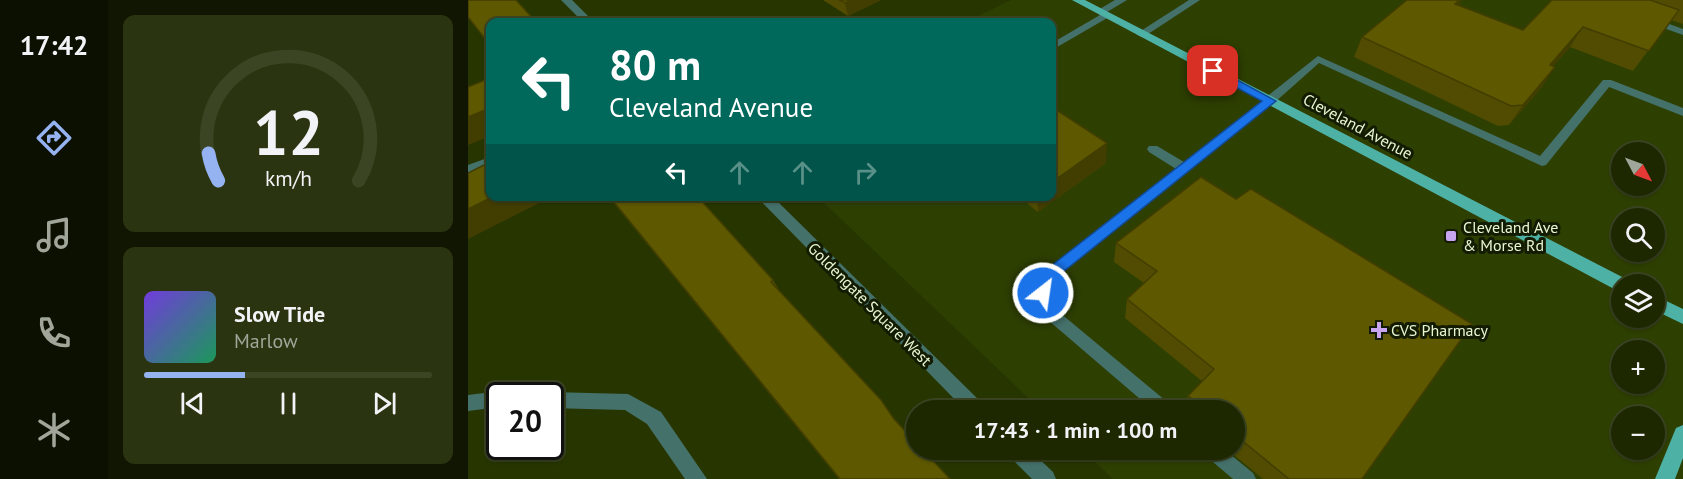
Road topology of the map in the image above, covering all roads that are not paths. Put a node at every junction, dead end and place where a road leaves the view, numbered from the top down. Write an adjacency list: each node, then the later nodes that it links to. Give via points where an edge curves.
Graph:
1 (567, 0): 7 (street)
2 (1077, 0): 5 (main road, Cleveland Avenue)
3 (1122, 0): 5 (lane)
4 (1195, 0): 9 (lane)
5 (1103, 14): 9 (main road, Cleveland Avenue); 10 (lane)
6 (1639, 16): 8 (lane)
7 (585, 18)
8 (1683, 32)
9 (1141, 33): 11 (main road, Cleveland Avenue)
10 (1056, 44)
11 (1270, 101): 12 (lane, via 1318,59 1542,162 1607,82); 15 (lane); 18 (main road, Cleveland Avenue)
12 (1683, 112)
13 (1153, 149): 15 (lane)
14 (486, 163): 16 (lane)
15 (1184, 168): 23 (lane, via 1047,277 1043,293 1046,310)
16 (468, 170)
17 (768, 201): 22 (street, Goldengate Square West)
18 (1611, 279)
19 (1665, 308): 20 (main road)
20 (1683, 317)
21 (564, 400): 29 (street, via 628,402 654,418)
22 (967, 400)
23 (1153, 400)
24 (486, 401): 25 (street)
25 (468, 403)
26 (1683, 434): 32 (main road)
27 (1027, 460): 30 (street)
28 (1224, 460): 31 (lane)
29 (697, 479)
30 (1046, 479)
31 (1247, 479)
32 (1665, 479)

